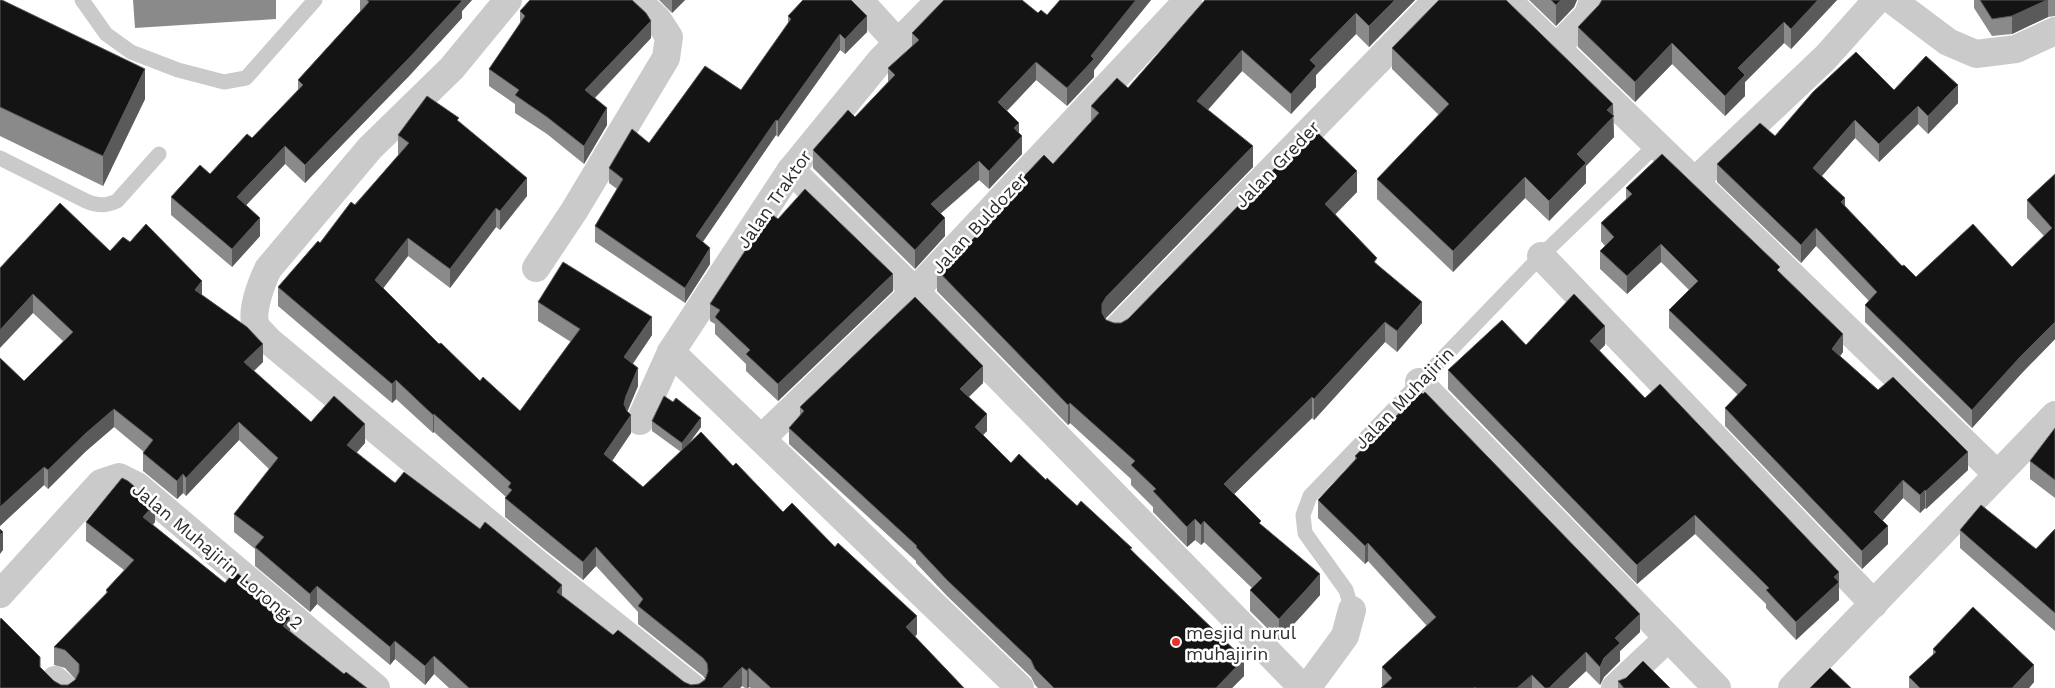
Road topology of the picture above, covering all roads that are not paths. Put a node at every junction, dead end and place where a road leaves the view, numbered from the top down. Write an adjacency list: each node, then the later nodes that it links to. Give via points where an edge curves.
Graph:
1 (82, 0): 2 (lane, via 106,34 131,52 178,70 224,82 246,78)
2 (315, 0)
3 (508, 0): 36 (street, via 452,68 370,148 268,269 255,310 256,326 268,340 534,561)
4 (637, 0): 22 (street, via 658,20 669,37 666,58 574,212)
5 (859, 0): 14 (street)
6 (940, 0): 14 (street, Jalan Traktor)
7 (1188, 0): 23 (street, Jalan Buldozer)
8 (1437, 0): 24 (street, Jalan Greder)
9 (1507, 0): 15 (street)
10 (1593, 0): 15 (street, via 1588,15)
11 (1877, 0): 20 (street, via 1825,58)
12 (1892, 0): 13 (street, via 1948,42 1976,54 2016,49)
13 (2055, 31)
14 (898, 43): 19 (street, Jalan Traktor)
15 (1557, 47): 16 (street)
16 (1656, 145): 20 (street); 21 (lane, Jalan Muhajirin)
17 (159, 154): 18 (lane, via 117,201 108,205 86,202)
18 (0, 158)
19 (791, 170): 23 (street); 25 (street, Jalan Traktor)
20 (1695, 181): 30 (street)
21 (1541, 256): 26 (lane, Jalan Muhajirin); 32 (street)
22 (536, 268)
23 (915, 291): 29 (street, Jalan Buldozer); 38 (street)
24 (1117, 329)
25 (671, 352): 28 (street, Jalan Traktor); 29 (street)
26 (1419, 382): 33 (lane, Jalan Muhajirin, via 1310,496 1304,515 1305,533 1346,590); 34 (street)
27 (2055, 415): 30 (street)
28 (640, 421)
29 (762, 438): 37 (street)
30 (1997, 474): 32 (street)
31 (0, 594): 35 (street, Jalan Muhajirin Lorong 2, via 101,483 119,477 137,486)
32 (1874, 604): 42 (street)
33 (1352, 610): 39 (street, Jalan Muhajirin, via 1345,636)
34 (1668, 638): 40 (street); 41 (street)
35 (376, 688)
36 (693, 688)
37 (1020, 688)
38 (1303, 688)
39 (1307, 688)
40 (1615, 688)
41 (1717, 688)
42 (1792, 688)

